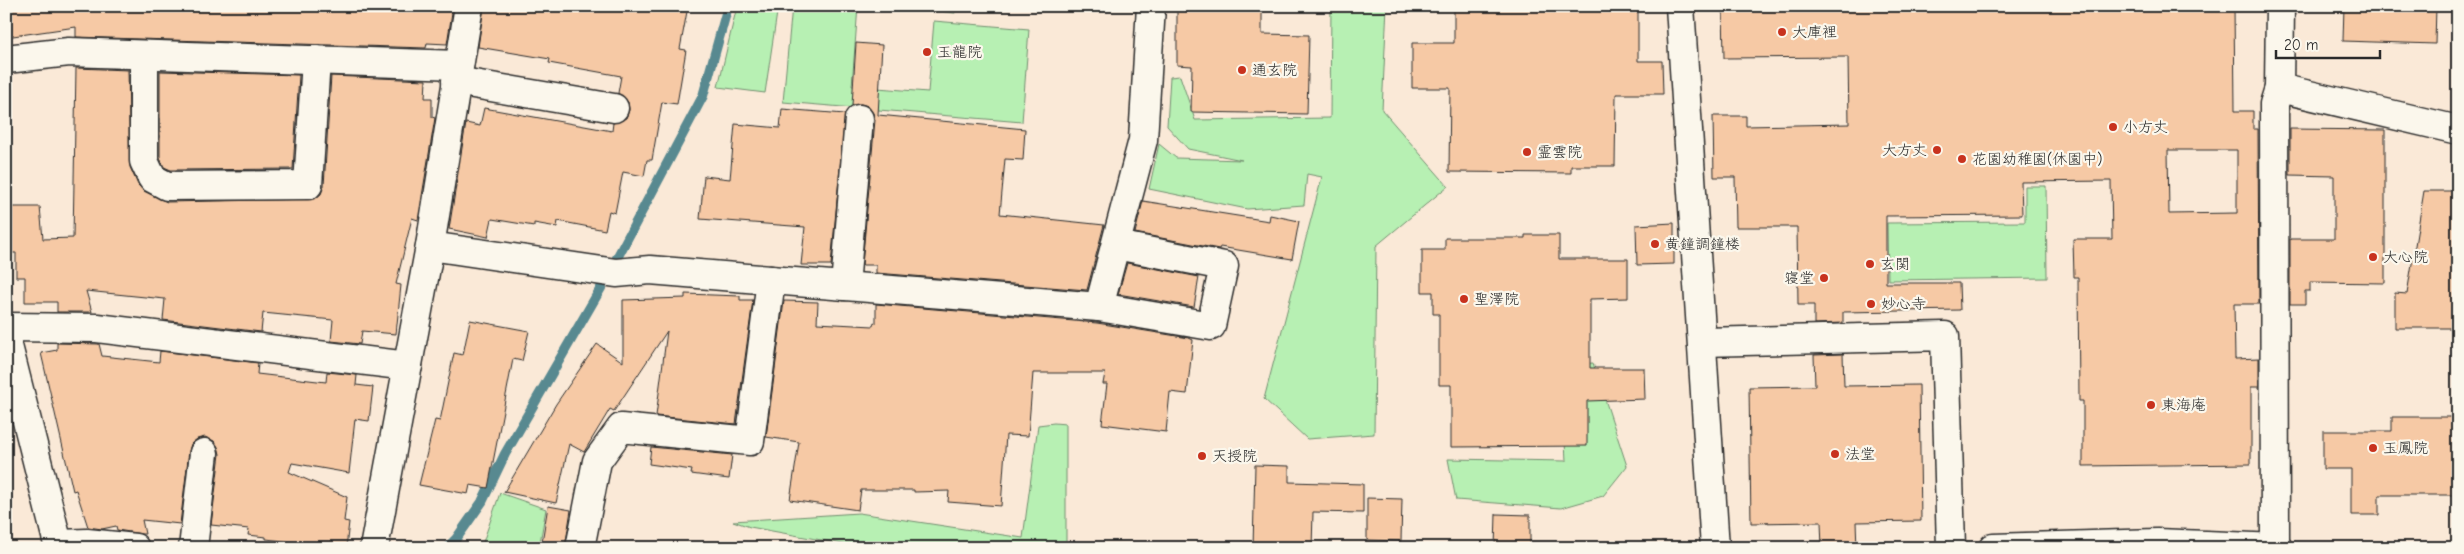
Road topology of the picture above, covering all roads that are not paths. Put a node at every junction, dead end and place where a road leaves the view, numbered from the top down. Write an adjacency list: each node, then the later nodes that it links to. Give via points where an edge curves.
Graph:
1 (469, 6): 8 (street)
2 (1151, 6): 13 (street, via 1143,140)
3 (1680, 6): 20 (street)
4 (2280, 6): 9 (street)
5 (144, 55): 6 (street, via 68,52); 7 (street); 7 (street, via 144,161 152,178 167,186 308,185)
6 (6, 59)
7 (316, 60): 8 (street)
8 (458, 73): 10 (street); 14 (street)
9 (2279, 88): 12 (street); 31 (street, via 2274,104)
10 (614, 108)
11 (860, 119): 16 (street)
12 (2458, 130)
13 (1116, 245): 17 (street); 17 (street, via 1224,266 1211,326)
14 (430, 246): 15 (street, via 616,273 650,270); 21 (street)
15 (770, 280): 16 (street); 27 (street, via 750,441 621,428 597,462)
16 (845, 286): 17 (street)
17 (1099, 307)
18 (6, 327): 21 (street, via 97,328)
19 (6, 338): 23 (street)
20 (1703, 342): 28 (street); 29 (street, via 1945,336)
21 (408, 366): 26 (street)
22 (204, 454): 25 (street)
23 (59, 546): 24 (street, via 87,543)
24 (135, 548)
25 (192, 548)
26 (374, 548)
27 (580, 548)
28 (1715, 548)
29 (1951, 548)
30 (1993, 548): 31 (street, via 2158,543)
31 (2277, 548)

